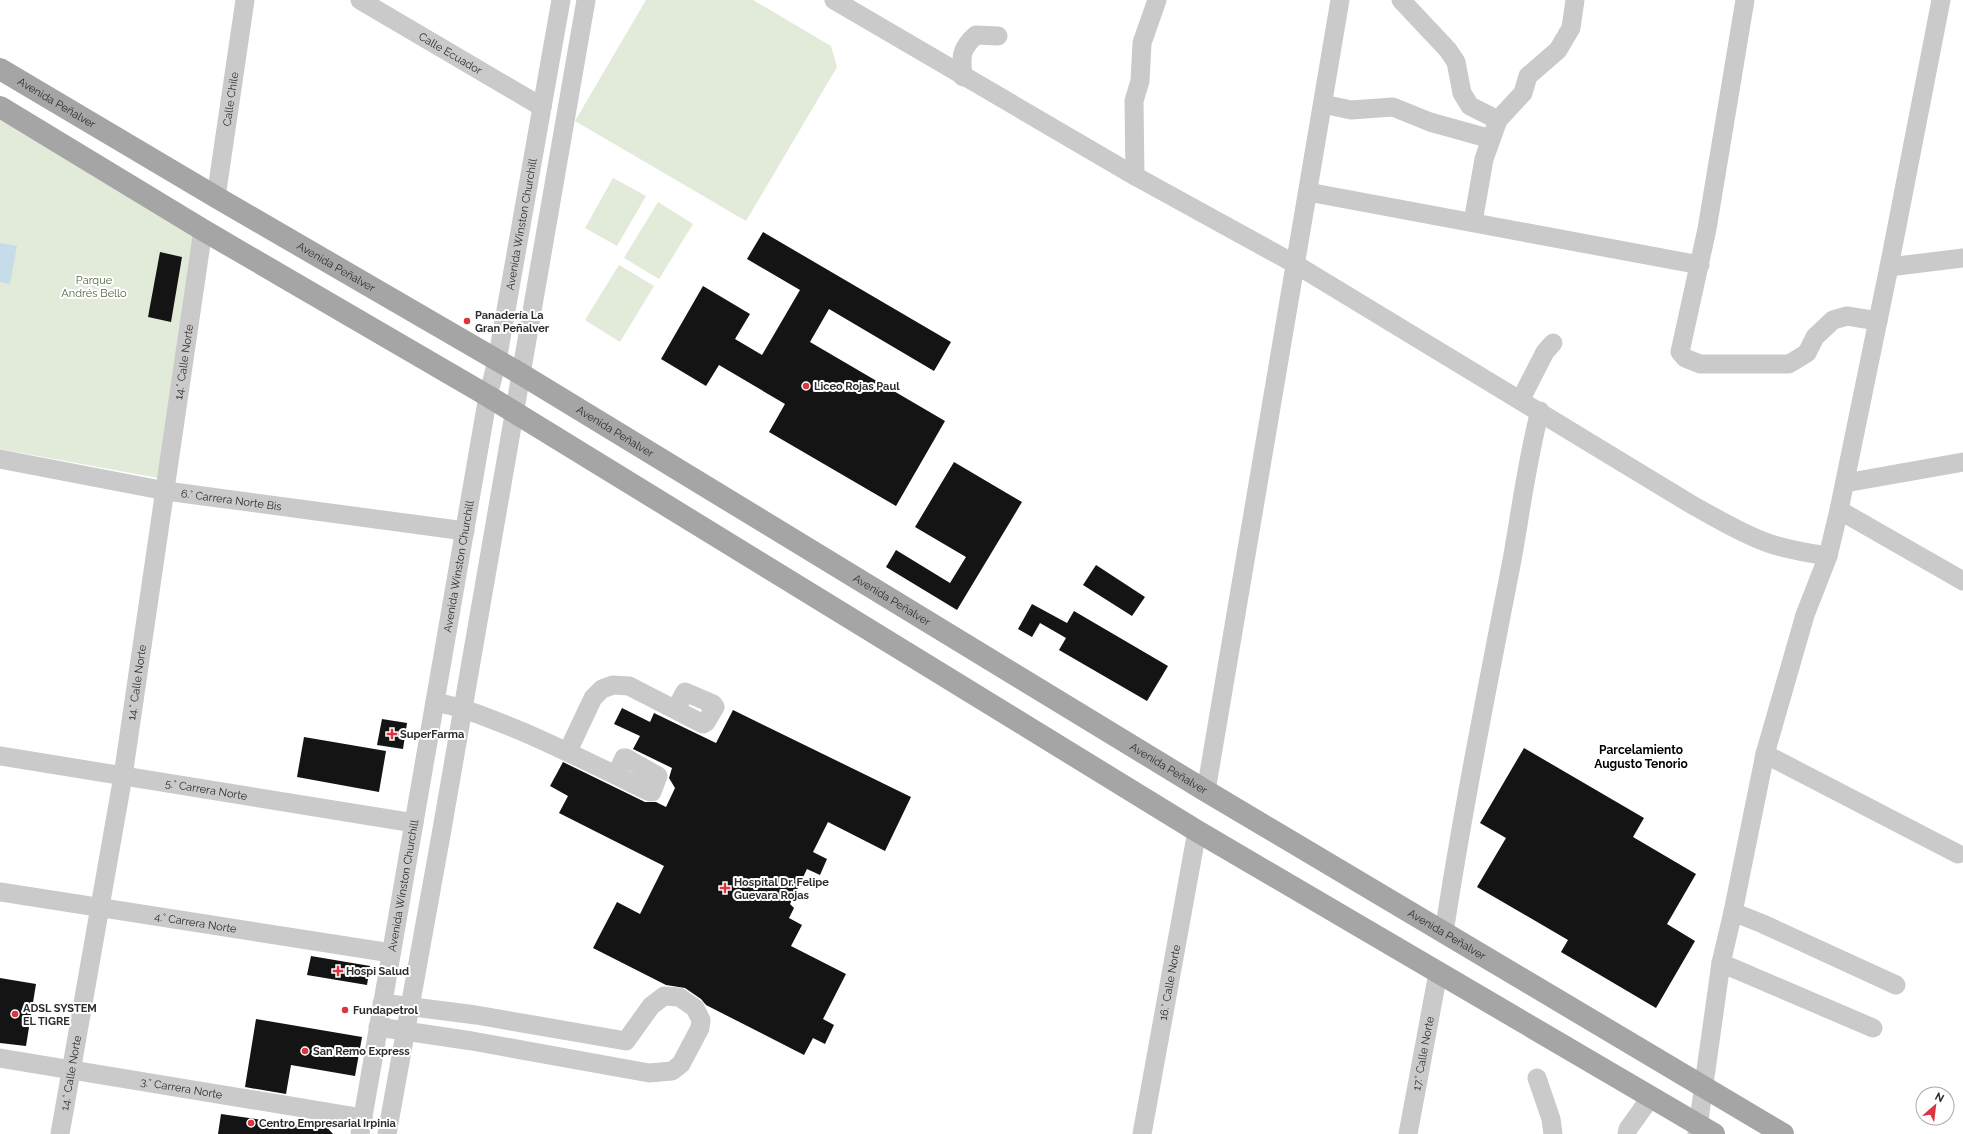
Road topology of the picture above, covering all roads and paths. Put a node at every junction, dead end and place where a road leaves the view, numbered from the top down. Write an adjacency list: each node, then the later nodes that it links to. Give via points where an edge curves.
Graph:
1 (245, 0): 22 (street, Calle Chile)
2 (360, 0): 17 (street, Calle Ecuador)
3 (561, 0): 17 (street, Avenida Winston Churchill)
4 (586, 0): 32 (street)
5 (834, 0): 14 (street)
6 (1157, 0): 20 (street, via 1142,43 1140,81 1134,101)
7 (1340, 0): 15 (street)
8 (1401, 0): 18 (street, via 1456,62 1462,93 1470,106)
9 (1575, 0): 18 (street, via 1571,28 1558,50 1528,76 1523,92)
10 (1745, 0): 27 (street)
11 (1941, 0): 28 (street)
12 (998, 36): 14 (street, via 976,35 966,43 961,57)
13 (0, 69): 22 (main road, Avenida Peñalver)
14 (963, 77): 20 (street)
15 (1323, 104): 19 (street, via 1351,110 1393,107 1430,122); 21 (street)
16 (0, 107): 24 (main road)
17 (542, 107): 31 (street, Avenida Winston Churchill)
18 (1498, 120): 19 (street)
19 (1491, 139): 23 (street, via 1484,159)
20 (1135, 176): 26 (street)
21 (1308, 192): 23 (street); 26 (street)
22 (216, 197): 31 (main road, Avenida Peñalver)
23 (1473, 222): 27 (street)
24 (204, 230): 33 (main road); 40 (street, 14.° Calle Norte)
25 (1963, 258): 28 (street)
26 (1295, 264): 34 (street); 53 (street)
27 (1700, 265): 29 (street, via 1680,352 1685,358 1700,364 1789,364 1808,353 1815,337 1833,320 1847,316)
28 (1889, 267): 29 (street)
29 (1878, 321): 39 (street)
30 (1553, 343): 34 (street, via 1545,352)
31 (496, 360): 32 (main road, Avenida Peñalver); 33 (street, Avenida Winston Churchill)
32 (521, 374): 36 (street); 53 (main road, Avenida Peñalver)
33 (488, 396): 36 (main road); 42 (street, Avenida Winston Churchill)
34 (1521, 400): 35 (street)
35 (1540, 411): 43 (street, via 1694,506 1738,530 1793,551); 60 (street, via 1529,453)
36 (514, 413): 46 (street); 55 (main road)
37 (0, 459): 40 (street, 6.° Carrera Norte Bis)
38 (1963, 462): 39 (street)
39 (1845, 483): 41 (street)
40 (166, 491): 42 (street, 6.° Carrera Norte Bis); 52 (street, 14.° Calle Norte)
41 (1839, 510): 43 (street); 44 (street)
42 (465, 531): 45 (street, Avenida Winston Churchill)
43 (1828, 556): 49 (street, via 1805,615)
44 (1963, 581)
45 (435, 702): 46 (street); 54 (street, Avenida Winston Churchill)
46 (462, 708): 48 (street); 66 (street)
47 (676, 709): 48 (street, via 629,686 607,687 597,692 593,698)
48 (568, 751): 51 (street)
49 (1765, 754): 56 (street); 59 (street)
50 (0, 756): 52 (street, 5.° Carrera Norte)
51 (616, 775)
52 (123, 776): 54 (street, 5.° Carrera Norte); 58 (street, 14.° Calle Norte)
53 (1206, 791): 60 (main road, Avenida Peñalver)
54 (414, 823): 61 (street, Avenida Winston Churchill)
55 (1197, 831): 63 (main road); 85 (street, 16.° Calle Norte)
56 (1958, 854)
57 (0, 892): 58 (street, 4.° Carrera Norte)
58 (100, 908): 61 (street, 4.° Carrera Norte); 76 (street, 14.° Calle Norte)
59 (1734, 912): 62 (street); 64 (street)
60 (1444, 933): 79 (main road, Avenida Peñalver)
61 (391, 953): 65 (street, Avenida Winston Churchill)
62 (1721, 963): 69 (street); 79 (street)
63 (1438, 973): 80 (main road); 86 (street, 17.° Calle Norte)
64 (1896, 985)
65 (382, 1003): 66 (street); 68 (street, Avenida Winston Churchill)
66 (410, 1006): 67 (street); 70 (street)
67 (476, 1015): 71 (street); 72 (street)
68 (378, 1027): 70 (street); 81 (street, Avenida Winston Churchill)
69 (1873, 1028)
70 (406, 1031): 72 (street); 84 (street)
71 (580, 1032): 73 (street); 75 (street)
72 (472, 1041): 75 (street)
73 (626, 1041): 77 (street, via 638,1066); 77 (street, via 651,1006 664,996 679,997 695,1008 701,1020 700,1028 681,1064 672,1071)
74 (0, 1058): 76 (street, 3.° Carrera Norte)
75 (576, 1059): 77 (street)
76 (71, 1070): 81 (street, 3.° Carrera Norte); 83 (street, 14.° Calle Norte)
77 (649, 1073)
78 (1537, 1078): 87 (street, via 1551,1119)
79 (1702, 1087): 82 (street); 89 (main road, Avenida Peñalver)
80 (1650, 1097): 82 (main road); 88 (street)
81 (362, 1126)
82 (1703, 1131)
83 (60, 1134)
84 (387, 1134)
85 (1142, 1134)
86 (1408, 1134)
87 (1553, 1134)
88 (1627, 1134)
89 (1783, 1134)

